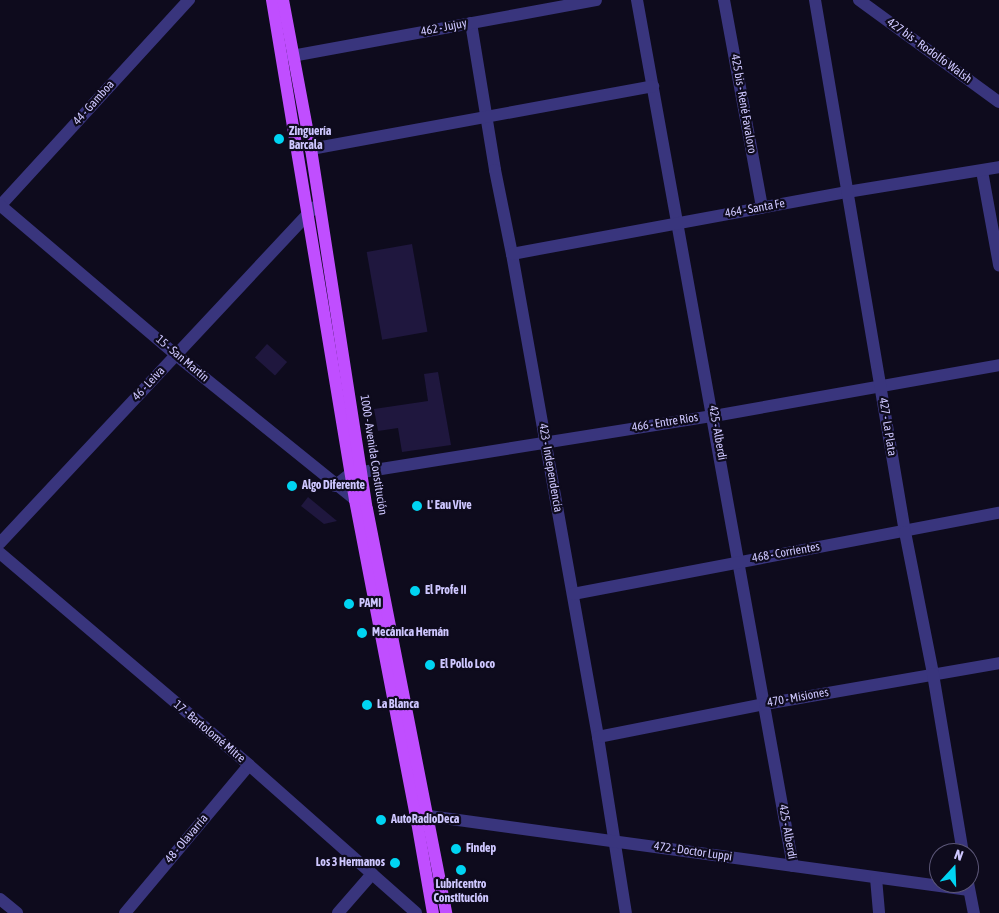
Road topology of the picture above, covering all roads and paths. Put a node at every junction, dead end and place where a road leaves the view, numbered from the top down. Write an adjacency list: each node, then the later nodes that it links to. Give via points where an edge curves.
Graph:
1 (188, 0): 20 (street, 44 - Gamboa)
2 (272, 0): 22 (main road, 1000 - Avenida Constitución)
3 (283, 0): 11 (main road, 1000 - Avenida Constitución)
4 (596, 0): 9 (street, 462 - Jujuy)
5 (637, 0): 12 (street, 425 - Alberdi)
6 (724, 0): 21 (street, 425 bis - René Favaloro)
7 (815, 0): 18 (street, 427 - La Plata)
8 (859, 0): 13 (street, 427 bis - Rodolfo Walsh)
9 (527, 6): 10 (street, 462 - Jujuy)
10 (471, 23): 11 (street, 462 - Jujuy); 14 (street, 423 - Independencia)
11 (292, 56): 15 (main road, 1000 - Avenida Constitución)
12 (653, 86): 14 (street); 23 (street, 425 - Alberdi)
13 (999, 102)
14 (487, 116): 15 (street); 24 (street, 423 - Independencia)
15 (311, 149): 19 (main road, 1000 - Avenida Constitución)
16 (999, 167): 17 (street, 464 - Santa Fe)
17 (982, 171): 18 (street, 464 - Santa Fe); 25 (street)
18 (847, 192): 21 (street, 464 - Santa Fe); 28 (street, 427 - La Plata)
19 (319, 202): 22 (street, 46 - Leiva); 31 (main road, 1000 - Avenida Constitución)
20 (0, 206): 26 (street, 15 - San Martín)
21 (762, 208): 23 (street, 464 - Santa Fe)
22 (308, 214): 26 (street, 46 - Leiva); 31 (main road, 1000 - Avenida Constitución)
23 (679, 223): 24 (street, 464 - Santa Fe); 29 (street, 425 - Alberdi)
24 (512, 254): 30 (street, 423 - Independencia)
25 (999, 265)
26 (176, 355): 32 (street, 15 - San Martín); 37 (street, 46 - Leiva)
27 (999, 365): 28 (street, 466 - Entre Ríos)
28 (880, 385): 29 (street, 466 - Entre Ríos); 36 (street, 427 - La Plata)
29 (714, 416): 30 (street, 466 - Entre Ríos); 39 (street, 425 - Alberdi)
30 (546, 442): 31 (street, 466 - Entre Ríos); 40 (street, 423 - Independencia)
31 (355, 473): 32 (street, 466 - Entre Ríos); 33 (main road, 1000 - Avenida Constitución); 34 (main road, 1000 - Avenida Constitución)
32 (335, 486): 33 (street, 15 - San Martín)
33 (355, 500): 34 (street, 15 - San Martín); 46 (main road, 1000 - Avenida Constitución)
34 (367, 509): 46 (main road, 1000 - Avenida Constitución)
35 (999, 513): 36 (street, 468 - Corrientes)
36 (904, 532): 39 (street, 468 - Corrientes); 42 (street, 427 - La Plata)
37 (0, 543)
38 (0, 553): 45 (street, 17 - Bartolomé Mitre)
39 (739, 561): 40 (street, 468 - Corrientes); 43 (street, 425 - Alberdi)
40 (573, 594): 44 (street, 423 - Independencia)
41 (999, 663): 42 (street, 470 - Misiones)
42 (933, 674): 43 (street, 470 - Misiones); 48 (street, 427 - La Plata)
43 (765, 704): 44 (street, 470 - Misiones); 49 (street, 425 - Alberdi)
44 (598, 737): 47 (street, 423 - Independencia)
45 (249, 766): 50 (street, 17 - Bartolomé Mitre); 56 (street, 48 - Olavarría)
46 (423, 816): 47 (street, 472 - Doctor Luppi); 59 (main road, 1000 - Avenida Constitución); 60 (main road, 1000 - Avenida Constitución)
47 (615, 842): 49 (street, 472 - Doctor Luppi); 61 (street, 423 - Independencia)
48 (961, 843)
49 (793, 866): 51 (street, 472 - Doctor Luppi)
50 (372, 874): 57 (street); 58 (street, 17 - Bartolomé Mitre)
51 (876, 878): 52 (street, 472 - Doctor Luppi); 62 (street)
52 (929, 883)
53 (970, 893): 63 (street)
54 (0, 899): 55 (street)
55 (17, 913)
56 (125, 913)
57 (338, 913)
58 (416, 913)
59 (433, 913)
60 (446, 913)
61 (626, 913)
62 (879, 913)
63 (974, 913)

